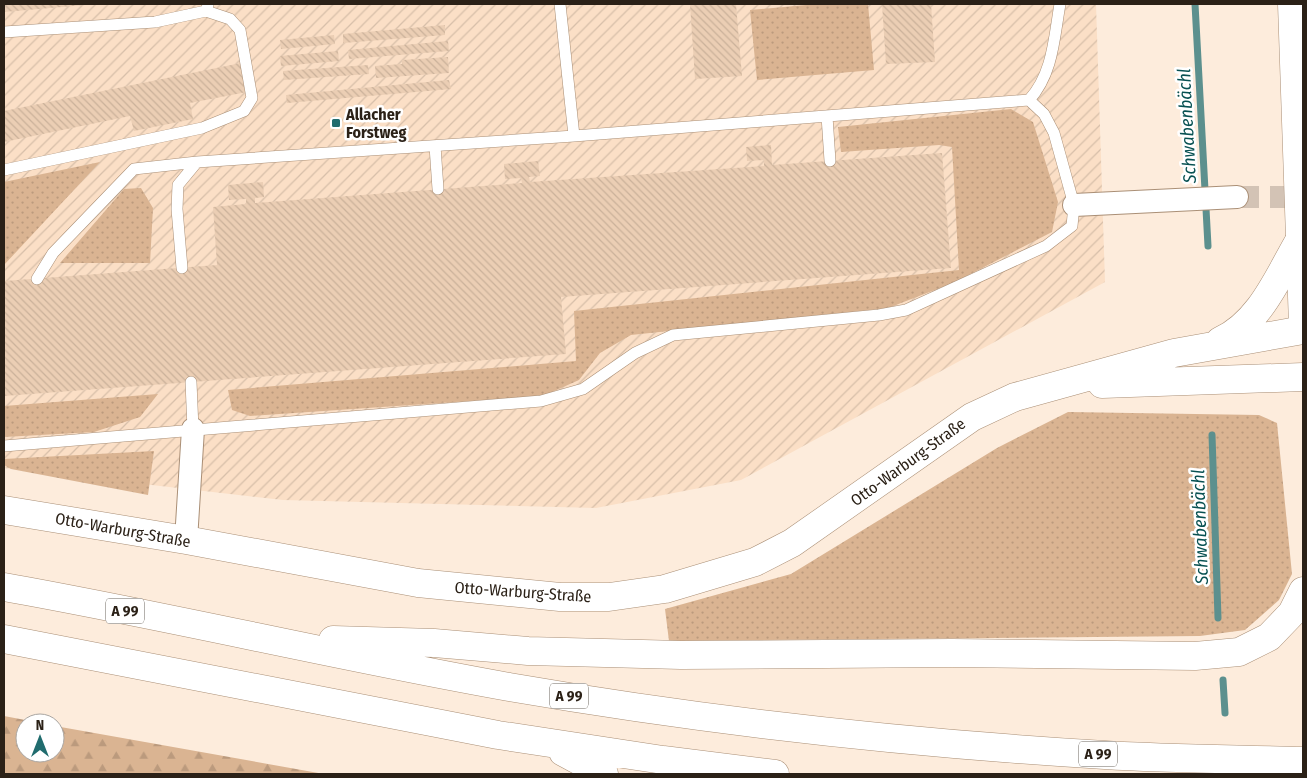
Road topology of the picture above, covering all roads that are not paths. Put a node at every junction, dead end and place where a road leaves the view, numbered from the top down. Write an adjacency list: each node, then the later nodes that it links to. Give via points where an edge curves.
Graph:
1 (560, 4): 8 (lane)
2 (1060, 4): 6 (lane, via 1050,64 1040,87)
3 (1292, 4): 16 (main road)
4 (207, 7): 5 (lane, via 155,22); 12 (lane, via 230,19 240,30 252,98 244,111 202,128)
5 (4, 32)
6 (1029, 100): 7 (lane); 15 (lane, via 1044,114 1054,133)
7 (826, 116): 8 (lane); 10 (lane)
8 (574, 136): 9 (lane)
9 (435, 146): 11 (lane); 13 (lane)
10 (830, 161)
11 (197, 162): 17 (lane, via 178,185); 18 (lane, via 134,169 53,253)
12 (4, 170)
13 (438, 189)
14 (1237, 197): 15 (street)
15 (1074, 205): 25 (lane, via 1072,226 1046,246 906,310 879,316 673,335 635,353 583,389 542,401)
16 (1299, 240): 19 (main road); 21 (main road, via 1259,310 1230,337)
17 (182, 268)
18 (37, 279)
19 (1303, 325)
20 (1303, 330): 21 (main road, Otto-Warburg-Straße)
21 (1209, 346): 24 (main road, Otto-Warburg-Straße)
22 (1303, 377): 24 (main road, Otto-Warburg-Straße)
23 (190, 382): 25 (lane)
24 (1053, 386): 28 (main road, Otto-Warburg-Straße, via 972,417 792,543 755,562 665,589 609,597 560,597 418,584)
25 (193, 429): 26 (lane); 28 (street)
26 (4, 446)
27 (4, 510): 28 (main road, Otto-Warburg-Straße)
28 (186, 540)
29 (4, 587): 31 (main road, A 99)
30 (1303, 591): 31 (main road, via 1292,613 1269,637 1239,652 1195,656 952,652 681,655)
31 (247, 637): 34 (main road, A 99, via 510,687 824,731 1107,755)
32 (4, 639): 33 (main road, via 338,706)
33 (546, 743): 35 (main road); 36 (main road)
34 (1303, 761)
35 (604, 774)
36 (775, 774)

